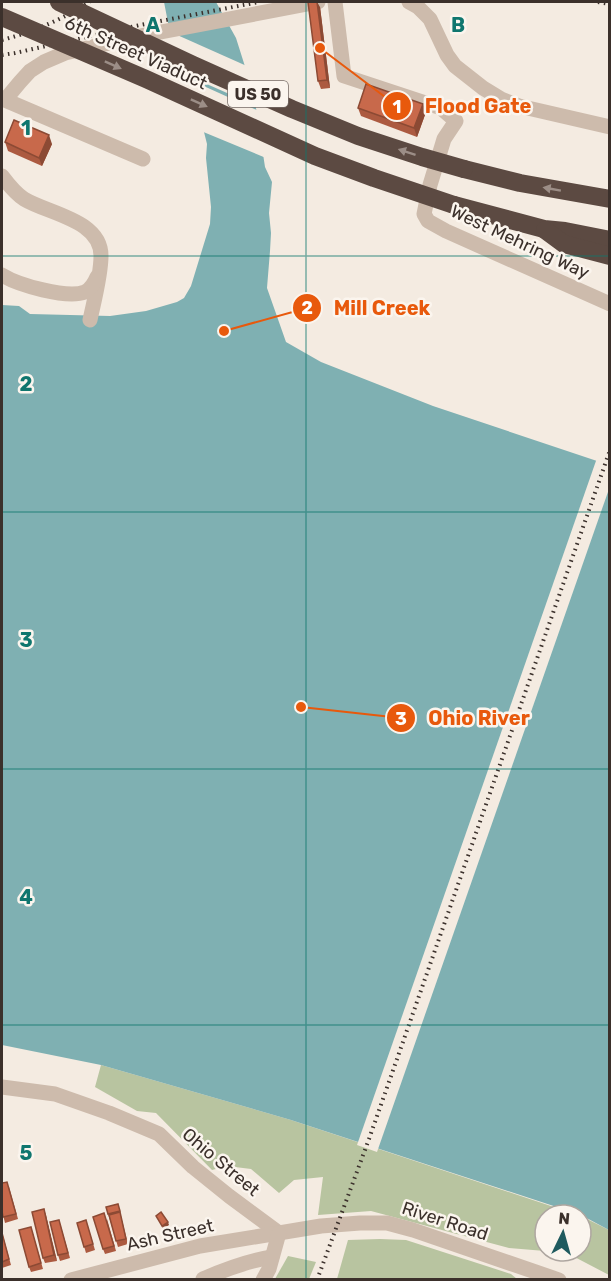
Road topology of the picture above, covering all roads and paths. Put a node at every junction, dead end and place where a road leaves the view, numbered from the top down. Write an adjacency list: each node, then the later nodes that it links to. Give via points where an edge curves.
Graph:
1 (58, 2): 10 (highway, 6th Street Viaduct / US 50, one-way to 1, bridge, via 464,169 358,136)
2 (318, 2): 6 (street, via 65,53 30,71)
3 (335, 2): 16 (street, West Mehring Way, via 344,76 441,108 456,121 439,153 424,214 428,221)
4 (409, 2): 7 (street, via 430,19 455,66 492,93 519,106)
5 (2, 17): 11 (highway, 6th Street Viaduct / US 50, one-way to 11, bridge, via 315,156 454,205)
6 (3, 102): 8 (street)
7 (609, 127)
8 (143, 159)
9 (2, 176): 14 (street, via 24,199 81,224 94,235 101,256)
10 (609, 199)
11 (544, 229): 12 (highway, US 50); 13 (highway, via 564,244)
12 (609, 240)
13 (609, 256)
14 (99, 272): 15 (street, via 92,286 74,294 46,291); 17 (street)
15 (2, 275)
16 (609, 304)
17 (90, 320)
18 (2, 1087): 19 (street, Ohio Street, via 55,1094 159,1134 229,1197)
19 (279, 1233): 20 (street); 21 (street, River Road, via 321,1226 387,1223); 22 (street, Ash Street, via 200,1246)
20 (272, 1257): 23 (street, via 231,1267); 24 (street)
21 (528, 1274): 25 (street, River Road)
22 (71, 1280)
23 (203, 1280)
24 (263, 1280)
25 (559, 1280)

